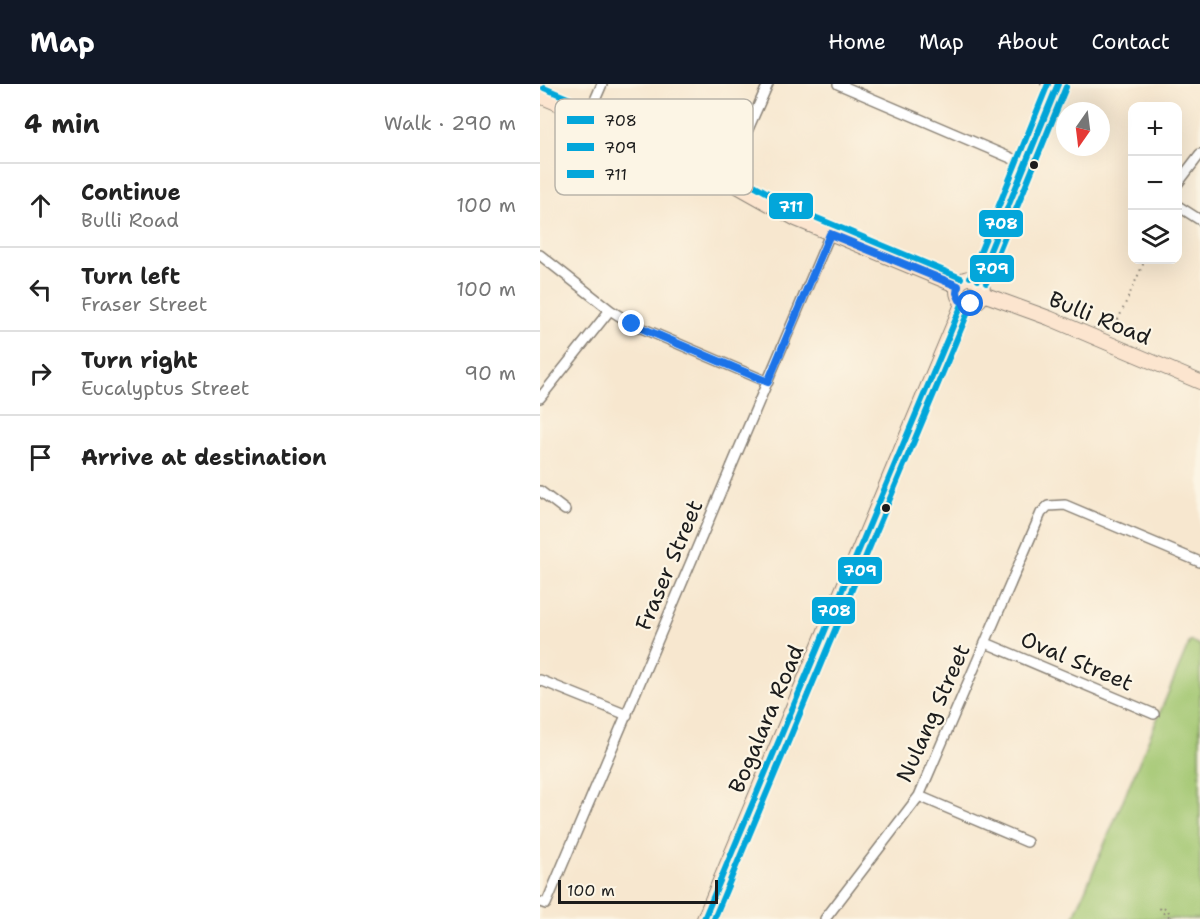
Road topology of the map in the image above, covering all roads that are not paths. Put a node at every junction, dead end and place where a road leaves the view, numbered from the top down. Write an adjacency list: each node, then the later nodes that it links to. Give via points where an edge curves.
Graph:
1 (602, 84): 6 (street)
2 (768, 84): 8 (street)
3 (838, 84): 10 (street)
4 (1058, 84): 10 (street)
5 (540, 96): 7 (street)
6 (595, 99)
7 (555, 102)
8 (753, 118)
9 (1200, 154): 11 (street)
10 (1025, 164): 17 (street)
11 (1182, 178)
12 (753, 195): 15 (street)
13 (1182, 209): 14 (street)
14 (1200, 220)
15 (830, 234): 18 (street); 22 (street, Fraser Street)
16 (540, 255): 21 (street)
17 (978, 280): 18 (street, via 966,279); 19 (street)
18 (958, 286): 20 (street, via 957,293)
19 (983, 294): 20 (street, via 976,303); 23 (street, Bulli Road)
20 (963, 302): 35 (street, Bogalara Road)
21 (610, 310): 22 (street, via 632,324); 24 (street)
22 (768, 382): 31 (street, Fraser Street)
23 (1200, 382)
24 (540, 398)
25 (540, 491): 26 (street)
26 (565, 510)
27 (1200, 562): 28 (street, Nulang Street, via 1065,505 1048,506 1041,513)
28 (986, 643): 30 (street, Oval Street); 32 (street, Nulang Street)
29 (540, 680): 31 (street)
30 (1154, 714)
31 (627, 715): 34 (street, Fraser Street, via 546,904)
32 (919, 796): 33 (street); 36 (street, Nulang Street)
33 (1027, 842)
34 (540, 902)
35 (704, 919)
36 (825, 919)

